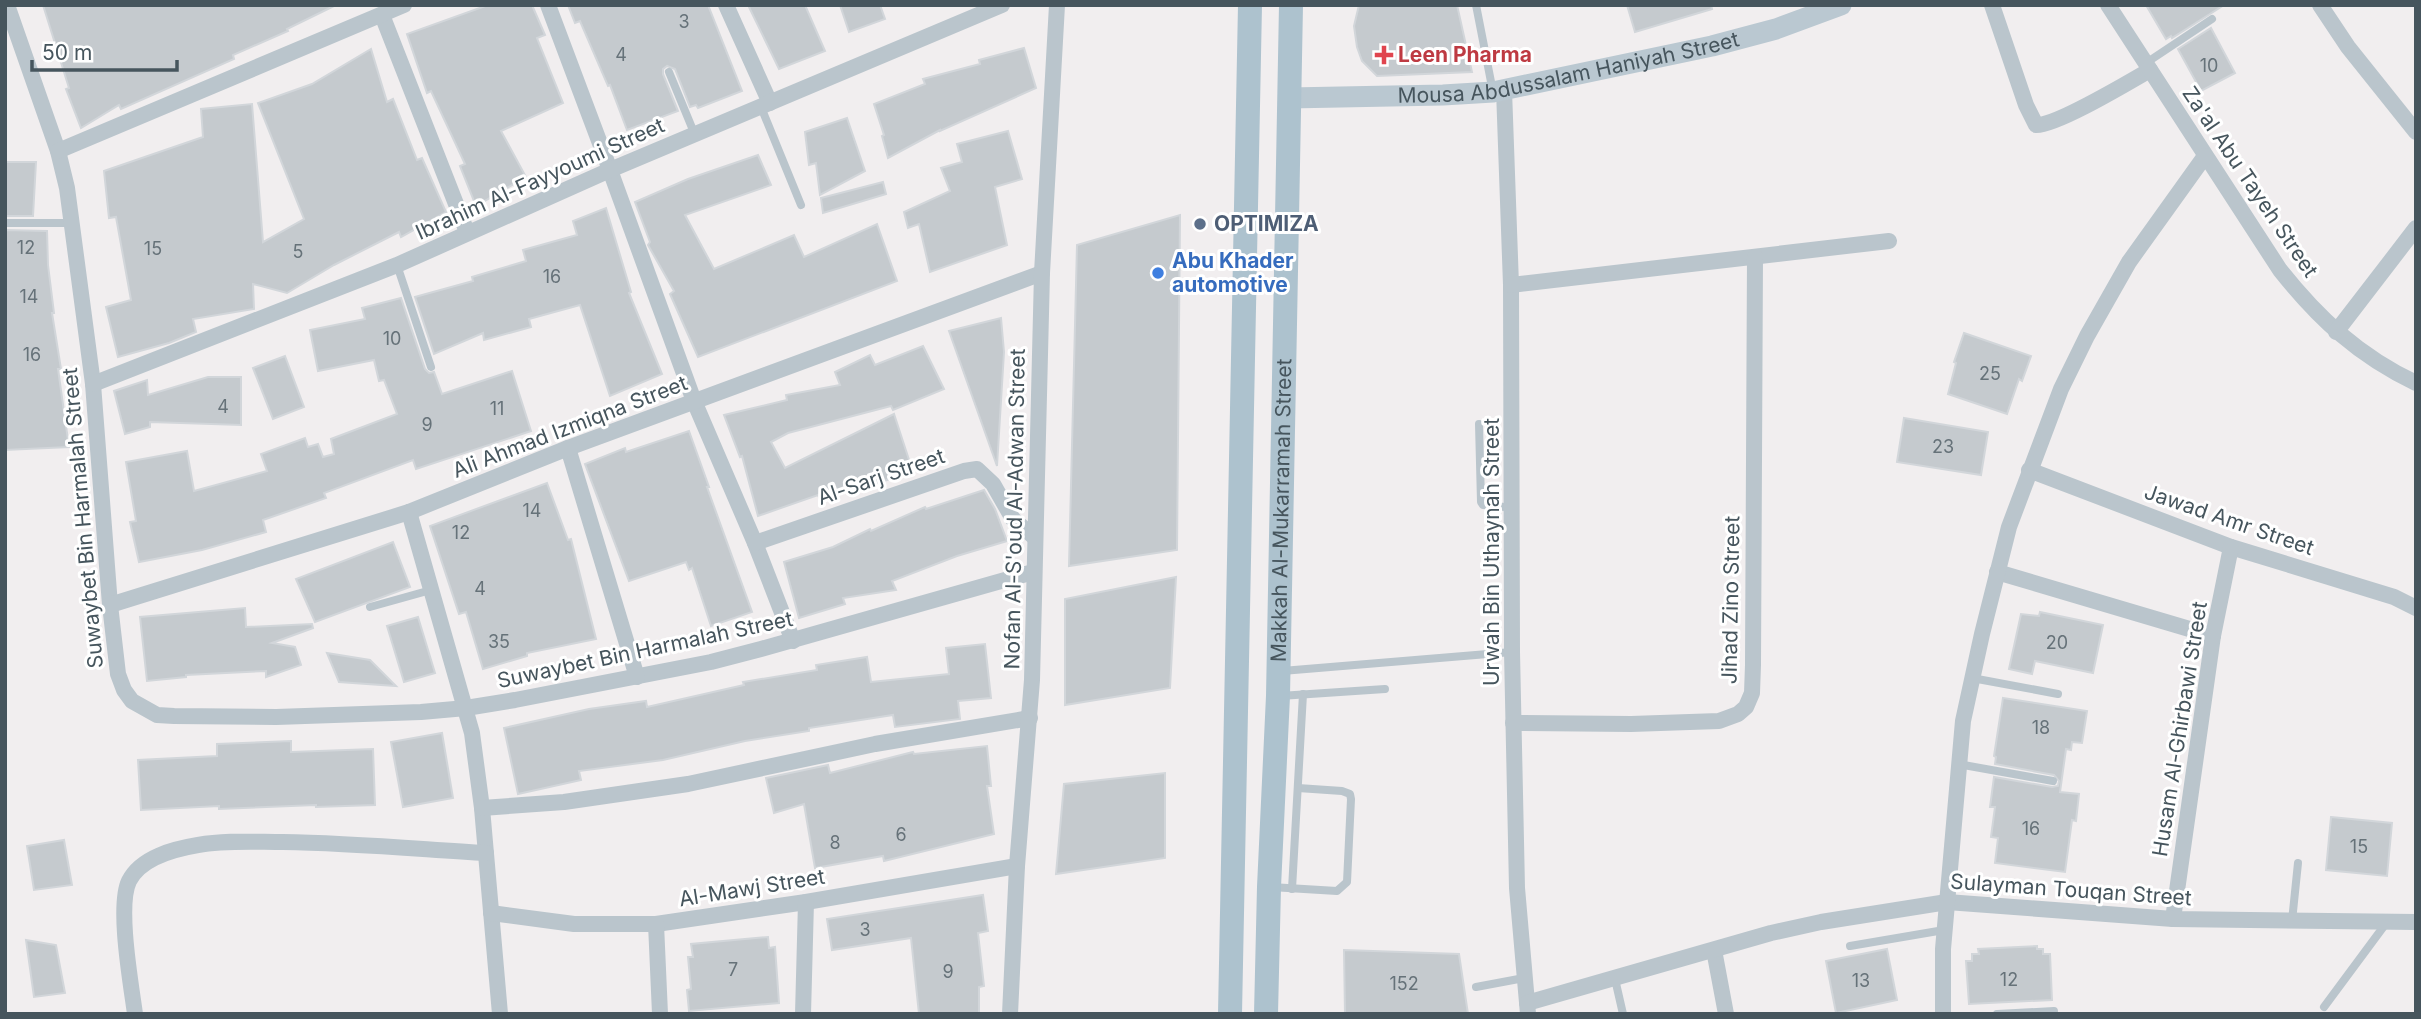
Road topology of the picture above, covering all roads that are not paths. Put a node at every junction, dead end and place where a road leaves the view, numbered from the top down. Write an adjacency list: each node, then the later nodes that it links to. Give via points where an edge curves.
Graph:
1 (6, 5): 23 (street, Suwaybet Bin Harmalah Street)
2 (404, 5): 14 (street)
3 (548, 5): 25 (street)
4 (726, 5): 20 (street)
5 (1002, 5): 20 (street, Ibrahim Al-Fayyoumi Street)
6 (1057, 5): 34 (street, Nofan Al-S'oud Al-Adwan Street)
7 (1250, 5): 98 (main road, Makkah Al-Mukarramah Street)
8 (1291, 5): 19 (main road, Makkah Al-Mukarramah Street)
9 (1476, 5): 18 (lane)
10 (1841, 5): 18 (street, Mousa Abdussalam Haniyah Street, via 1712,46)
11 (1993, 5): 16 (street, via 2036,125 2059,119)
12 (2108, 5): 16 (street, Za'al Abu Tayeh Street)
13 (2320, 5): 21 (street)
14 (383, 15): 23 (street); 30 (street)
15 (2212, 19): 16 (lane)
16 (2148, 66): 24 (street, Za'al Abu Tayeh Street)
17 (669, 72): 22 (lane)
18 (1498, 91): 19 (street, Mousa Abdussalam Haniyah Street); 35 (street, Urwah Bin Uthaynah Street)
19 (1289, 98): 58 (main road, Makkah Al-Mukarramah Street)
20 (766, 105): 22 (street, Ibrahim Al-Fayyoumi Street); 26 (lane)
21 (2416, 132)
22 (695, 135): 25 (street, Ibrahim Al-Fayyoumi Street)
23 (58, 151): 28 (street, Suwaybet Bin Harmalah Street)
24 (2205, 156): 36 (street, Za'al Abu Tayeh Street, via 2280,270); 43 (street, via 2129,262 2087,335)
25 (610, 170): 30 (street, Ibrahim Al-Fayyoumi Street); 40 (street)
26 (801, 205)
27 (5, 223): 28 (lane)
28 (71, 223): 39 (street, Suwaybet Bin Harmalah Street)
29 (2416, 228): 36 (street)
30 (467, 232): 33 (street, Ibrahim Al-Fayyoumi Street)
31 (1889, 241): 32 (street)
32 (1755, 257): 35 (street); 67 (street, Jihad Zino Street, via 1753,665 1752,693 1746,707 1719,721)
33 (397, 265): 37 (lane); 39 (street, Ibrahim Al-Fayyoumi Street)
34 (1042, 273): 40 (street, Ali Ahmad Izmiqna Street); 46 (street, Nofan Al-S'oud Al-Adwan Street)
35 (1511, 285): 44 (street, Urwah Bin Uthaynah Street)
36 (2336, 332): 38 (street, Za'al Abu Tayeh Street)
37 (431, 367)
38 (2416, 383)
39 (93, 384): 52 (street, Suwaybet Bin Harmalah Street)
40 (694, 401): 42 (street, Ali Ahmad Izmiqna Street); 47 (street)
41 (1479, 424): 44 (lane, via 1481,502)
42 (568, 448): 45 (street, Ali Ahmad Izmiqna Street); 59 (street)
43 (2029, 470): 48 (street, Jawad Amr Street); 50 (street)
44 (1511, 505): 57 (street, Urwah Bin Uthaynah Street)
45 (409, 512): 51 (street); 52 (street, Ali Ahmad Izmiqna Street)
46 (1034, 537): 47 (street, Al-Sarj Street, via 1013,519 993,484 976,469); 49 (street, Nofan Al-S'oud Al-Adwan Street)
47 (755, 543): 56 (street)
48 (2231, 547): 54 (street, Jawad Amr Street, via 2394,597); 55 (street, Husam Al-Ghirbawi Street)
49 (1033, 572): 56 (street, Suwaybet Bin Harmalah Street); 66 (street, Nofan Al-S'oud Al-Adwan Street)
50 (1997, 572): 55 (street); 60 (street)
51 (432, 590): 53 (lane); 65 (street)
52 (110, 605): 65 (street, Suwaybet Bin Harmalah Street, via 124,690 132,701 157,715 276,717)
53 (370, 607)
54 (2416, 608)
55 (2213, 636): 79 (street, Husam Al-Ghirbawi Street)
56 (793, 641): 59 (street, Suwaybet Bin Harmalah Street)
57 (1512, 652): 58 (lane); 67 (street, Urwah Bin Uthaynah Street)
58 (1279, 671): 64 (main road, Makkah Al-Mukarramah Street)
59 (637, 677): 65 (street, Suwaybet Bin Harmalah Street)
60 (1972, 678): 63 (lane); 68 (street)
61 (1385, 688): 62 (lane)
62 (1303, 694): 64 (lane); 70 (lane)
63 (2058, 694)
64 (1278, 696): 75 (main road, Makkah Al-Mukarramah Street)
65 (466, 708): 71 (street)
66 (1030, 718): 71 (street, via 875,744 688,784 564,802); 74 (street, Nofan Al-S'oud Al-Adwan Street)
67 (1513, 723): 87 (street, Urwah Bin Uthaynah Street)
68 (1958, 764): 69 (lane); 77 (street)
69 (2053, 781)
70 (1298, 788): 75 (lane); 75 (lane, via 1350,794 1348,875 1337,891)
71 (482, 808): 72 (street)
72 (486, 853): 78 (street); 93 (street, via 240,841 199,844 158,856 137,870 125,897)
73 (2298, 863): 80 (lane)
74 (1017, 866): 76 (street, Al-Mawj Street); 97 (street, Nofan Al-S'oud Al-Adwan Street)
75 (1281, 888): 99 (main road, Makkah Al-Mukarramah Street)
76 (806, 902): 83 (street, Al-Mawj Street); 96 (street)
77 (1947, 902): 79 (street, Sulayman Touqan Street); 84 (street); 86 (street, Sulayman Touqan Street, via 1821,922)
78 (491, 914): 83 (street, Al-Mawj Street, via 574,925); 94 (street)
79 (2173, 919): 80 (street, Sulayman Touqan Street)
80 (2292, 921): 81 (street, Sulayman Touqan Street)
81 (2387, 922): 82 (street, Sulayman Touqan Street); 90 (lane)
82 (2416, 922)
83 (656, 924): 95 (street)
84 (1944, 930): 85 (lane); 102 (street)
85 (1850, 946)
86 (1714, 950): 88 (street, Sulayman Touqan Street); 101 (street)
87 (1524, 978): 89 (lane); 91 (street, Urwah Bin Uthaynah Street)
88 (1615, 979): 91 (street, Sulayman Touqan Street); 100 (lane)
89 (1476, 987)
90 (2324, 1007)
91 (1528, 1008)
92 (2054, 1011): 103 (lane)
93 (135, 1014)
94 (499, 1014)
95 (660, 1014)
96 (803, 1014)
97 (1010, 1014)
98 (1230, 1014)
99 (1266, 1014)
100 (1623, 1014)
101 (1726, 1014)
102 (1943, 1014)
103 (1997, 1014)

